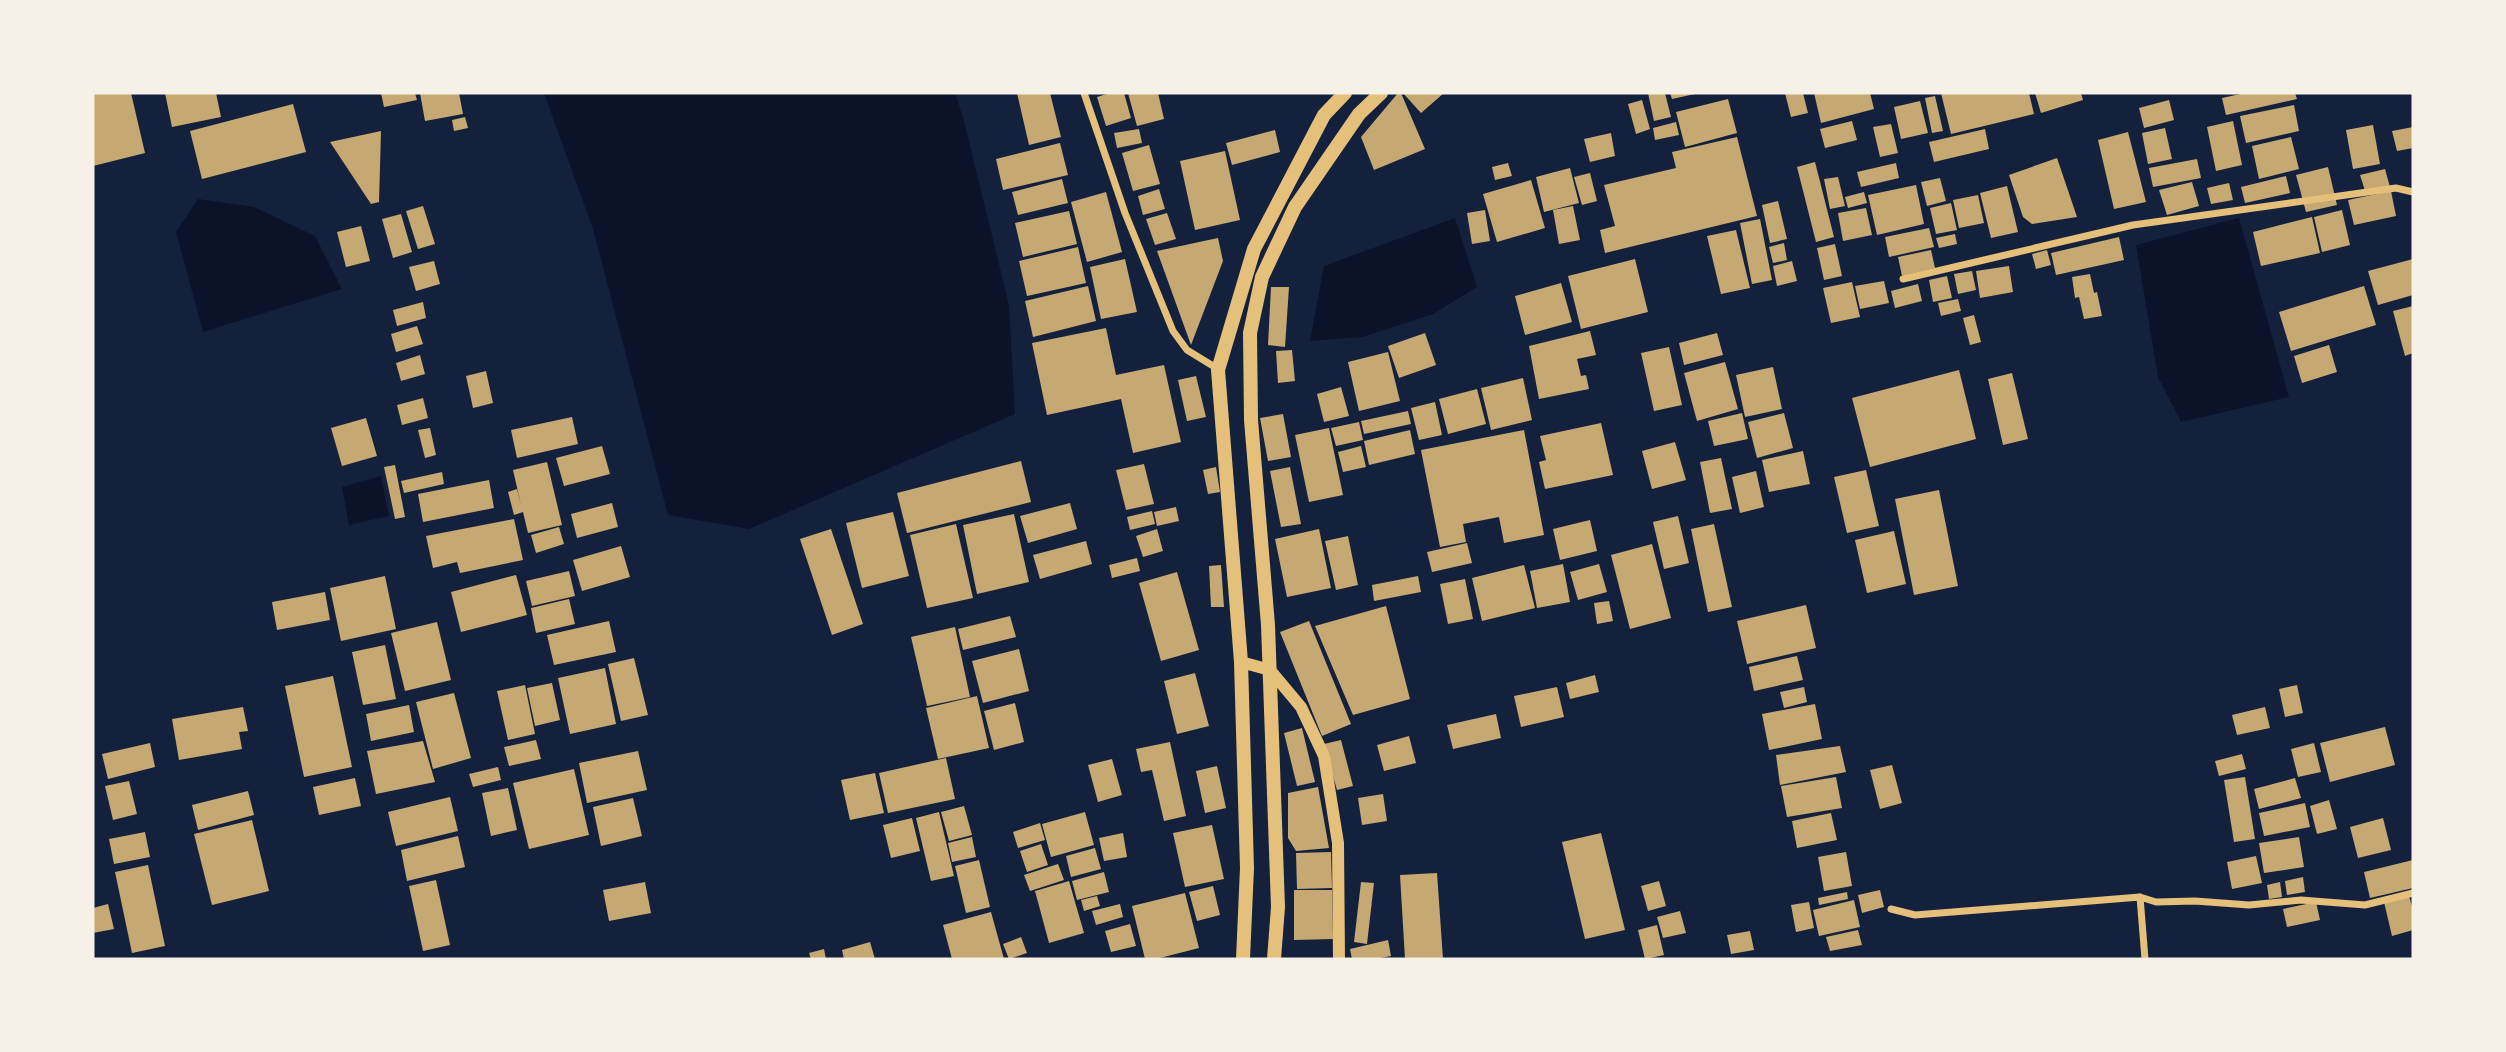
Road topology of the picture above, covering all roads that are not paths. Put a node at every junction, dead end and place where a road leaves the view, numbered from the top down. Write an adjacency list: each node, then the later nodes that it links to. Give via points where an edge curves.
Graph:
1 (1084, 93): 6 (street, via 1173,331 1187,350)
2 (1345, 93): 6 (main road, via 1324,115 1254,249)
3 (1381, 93): 8 (main road, via 1359,114 1296,207 1262,277 1250,333 1251,420)
4 (2413, 192): 5 (street, via 2396,188 2133,225)
5 (1903, 279)
6 (1218, 370): 7 (main road)
7 (1241, 662): 8 (street); 12 (main road, via 1247,868)
8 (1270, 670): 13 (main road, via 1278,907); 14 (street, via 1301,707 1324,756 1338,843)
9 (2413, 893): 10 (street, via 2365,905 2301,900 2249,905 2156,902)
10 (2140, 897): 11 (street, via 1915,915); 15 (street)
11 (1891, 909)
12 (1243, 959)
13 (1275, 959)
14 (1339, 959)
15 (2146, 959)

